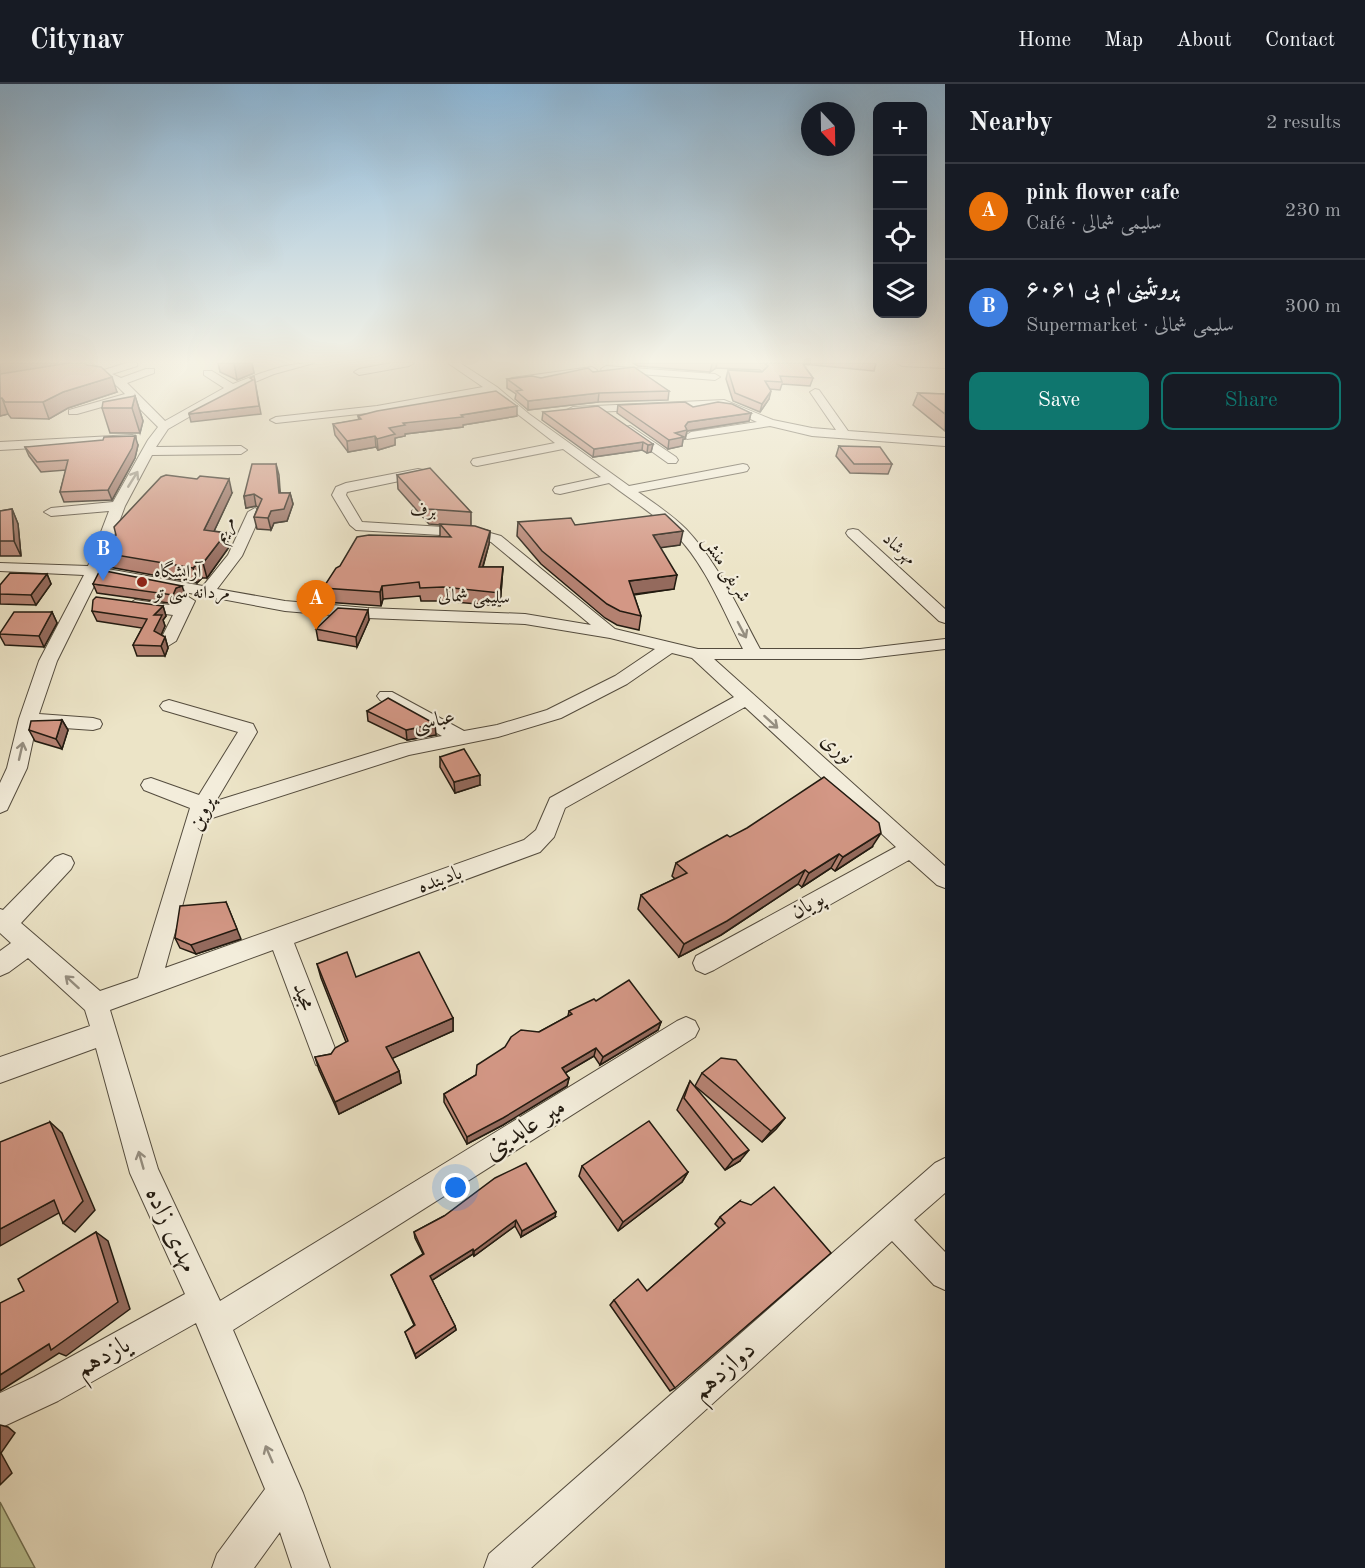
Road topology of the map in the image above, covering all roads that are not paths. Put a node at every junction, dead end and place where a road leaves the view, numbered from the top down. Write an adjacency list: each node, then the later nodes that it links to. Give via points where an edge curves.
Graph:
1 (111, 432): 10 (street)
2 (160, 432): 12 (street)
3 (547, 432): 13 (street, شریفی منش)
4 (633, 432): 16 (street)
5 (714, 432): 9 (street)
6 (815, 432): 8 (street)
7 (843, 432): 8 (street)
8 (845, 435): 11 (street)
9 (691, 436)
10 (118, 439): 12 (street); 14 (street)
11 (945, 442)
12 (151, 445): 15 (street); 23 (street, one-way to 12)
13 (565, 445): 17 (street); 20 (street, شریفی منش)
14 (0, 446)
15 (241, 450)
16 (672, 460)
17 (477, 462)
18 (743, 468): 22 (street)
19 (418, 473): 35 (street, برف, via 344,488 339,495 361,527 476,533 496,539)
20 (612, 479): 21 (street); 22 (street, شریفی منش)
21 (560, 490)
22 (627, 490): 26 (street, شریفی منش)
23 (118, 506): 24 (street); 30 (street)
24 (51, 512)
25 (255, 512): 31 (street, مریم, via 235,556)
26 (664, 518): 27 (street); 40 (street, شریفی منش, one-way to 40, via 694,548)
27 (642, 521)
28 (853, 532): 34 (street, مهرشاد)
29 (0, 567): 30 (street, سلیمی شمالی)
30 (94, 571): 31 (street, سلیمی شمالی); 44 (street, via 87,598 48,661)
31 (200, 591): 33 (street, مریم); 35 (street, سلیمی شمالی, via 285,606 525,619)
32 (115, 602): 33 (street)
33 (182, 611): 36 (street, مریم)
34 (945, 618)
35 (610, 633): 38 (street, سلیمی شمالی)
36 (168, 641)
37 (945, 644): 40 (street, سلیمی شمالی, via 860,654)
38 (668, 648): 39 (street, سلیمی شمالی); 46 (street, عباسی, via 621,680 554,714)
39 (698, 654): 40 (street, سلیمی شمالی); 42 (street, نوری)
40 (755, 655)
41 (386, 696): 46 (street)
42 (745, 699): 50 (street, نوری, one-way to 50); 54 (street, بادینده, via 558,803 547,832 532,846)
43 (169, 706): 49 (street, پروین, via 246,728 248,732)
44 (28, 719): 45 (street); 48 (street, one-way to 44, via 17,768)
45 (93, 724)
46 (463, 739): 49 (street, عباسی, via 407,749)
47 (151, 785): 49 (street)
48 (0, 805)
49 (200, 810): 58 (street, پروین)
50 (910, 849): 52 (street, نوری); 56 (street, پویان)
51 (63, 863): 53 (street)
52 (945, 879)
53 (3, 921): 55 (street)
54 (280, 938): 58 (street, بادینده); 62 (street, مجید)
55 (29, 944): 57 (street); 59 (street, one-way to 55)
56 (705, 963)
57 (0, 965)
58 (148, 985): 59 (street, بادینده)
59 (96, 1004): 61 (street, مهدی زاده)
60 (686, 1029): 67 (street, میر عابدینی)
61 (105, 1033): 63 (street); 67 (street, مهدی زاده, one-way to 61, via 145,1173)
62 (325, 1056)
63 (0, 1070)
64 (945, 1173): 65 (street, دوازدهم)
65 (894, 1221): 66 (street); 72 (street, دوازدهم)
66 (945, 1274)
67 (208, 1313): 68 (street, یازدهم); 69 (street, مهدی زاده, one-way to 67)
68 (0, 1411)
69 (285, 1493): 70 (street); 71 (street, مهدی زاده)
70 (231, 1568)
71 (311, 1568)
72 (503, 1568)

